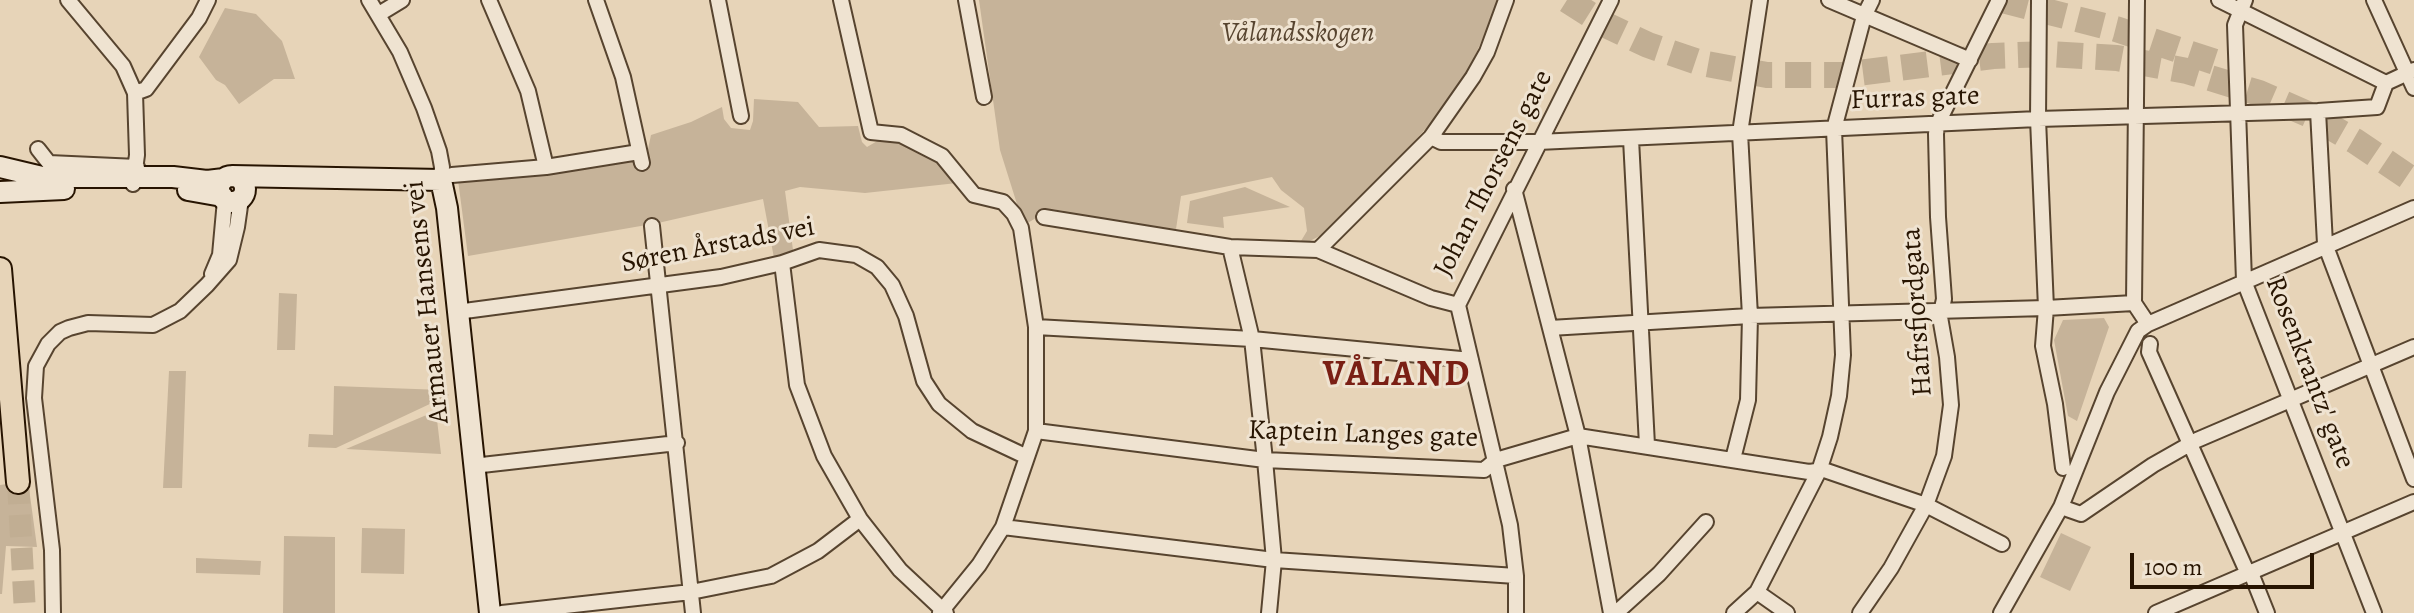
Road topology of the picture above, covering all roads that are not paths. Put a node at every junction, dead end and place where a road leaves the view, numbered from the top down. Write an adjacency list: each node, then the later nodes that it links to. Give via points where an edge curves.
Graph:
1 (68, 0): 27 (street, via 123,66)
2 (208, 0): 27 (street, via 146,89)
3 (369, 0): 21 (street, Armauer Hansens vei)
4 (402, 0): 21 (street)
5 (489, 0): 42 (street, via 528,91)
6 (596, 0): 42 (street, via 623,77 640,158)
7 (718, 0): 31 (street)
8 (841, 0): 67 (street, via 871,132 901,135 942,156 974,195 1003,202 1014,214 1021,228)
9 (966, 0): 28 (street)
10 (1506, 0): 37 (street, via 1487,52)
11 (1611, 0): 39 (street, Johan Thorsens gate)
12 (1760, 0): 36 (street)
13 (1829, 0): 22 (street)
14 (1872, 0): 22 (street)
15 (1999, 0): 23 (street, Hafrsfjordgata)
16 (2039, 0): 33 (street)
17 (2137, 0): 32 (street)
18 (2219, 0): 20 (street)
19 (2374, 0): 24 (street)
20 (2243, 5): 25 (street); 30 (street, Rosenkrantz' gate, via 2235,25)
21 (379, 14): 44 (street, Armauer Hansens vei, via 428,119)
22 (1864, 16): 23 (street); 35 (street)
23 (1970, 60): 34 (street, Hafrsfjordgata)
24 (2411, 72): 25 (street); 26 (street)
25 (2386, 83): 29 (street, Furras gate, via 2377,107)
26 (2414, 88)
27 (135, 93): 43 (street)
28 (984, 97)
29 (2318, 111): 30 (street, Furras gate); 51 (street)
30 (2237, 112): 32 (street, Furras gate); 56 (street, Rosenkrantz' gate)
31 (741, 116)
32 (2137, 116): 33 (street, Furras gate); 58 (street)
33 (2038, 119): 34 (street, Furras gate); 60 (street)
34 (1937, 125): 35 (street, Furras gate); 61 (street, Hafrsfjordgata, via 1944,299)
35 (1834, 129): 36 (street, Furras gate); 63 (street)
36 (1740, 133): 38 (street, Furras gate); 64 (street)
37 (1431, 137): 39 (street, Furras gate, via 1441,142); 53 (street)
38 (1631, 139): 39 (street, Furras gate); 65 (street)
39 (1538, 142): 45 (street, Johan Thorsens gate)
40 (38, 149): 43 (street, via 49,163)
41 (0, 167): 43 (street, via 42,177)
42 (546, 167): 44 (street)
43 (134, 176): 46 (street, via 205,192); 47 (street)
44 (446, 177): 46 (street, via 296,178 270,190); 62 (street, Armauer Hansens vei)
45 (1514, 189): 59 (street, Johan Thorsens gate); 68 (street)
46 (231, 191): 106 (street, via 237,227 229,260 180,311 153,325 88,323 69,328 54,337 36,366 34,398 52,550)
47 (0, 192)
48 (2414, 208): 51 (street)
49 (1044, 217): 52 (street)
50 (652, 226): 57 (street)
51 (2325, 244): 56 (street); 73 (street)
52 (1230, 247): 53 (street); 69 (street)
53 (1318, 250): 59 (street)
54 (782, 263): 57 (street, Søren Årstads vei); 82 (street, Søren Årstads vei, via 819,250 856,255 877,267 897,295 924,381 939,404 972,431); 94 (street, via 797,385 824,456)
55 (0, 269): 76 (main road)
56 (2244, 281): 66 (street); 75 (street, Rosenkrantz' gate)
57 (658, 287): 62 (street, Søren Årstads vei); 79 (street)
58 (2134, 303): 60 (street); 66 (street)
59 (1458, 305): 72 (street, Johan Thorsens gate)
60 (2046, 308): 61 (street); 87 (street, via 2043,346)
61 (1940, 310): 63 (street); 92 (street, Hafrsfjordgata, via 1950,419 1944,456)
62 (457, 312): 86 (street, Armauer Hansens vei)
63 (1843, 314): 64 (street); 88 (street, via 1839,396)
64 (1750, 316): 65 (street); 83 (street, via 1748,400)
65 (1640, 322): 68 (street); 81 (street)
66 (2148, 324): 93 (street, via 2133,338 2107,392)
67 (1036, 327): 69 (street); 77 (street)
68 (1550, 328): 78 (street)
69 (1252, 339): 72 (street); 84 (street)
70 (2150, 344): 80 (street)
71 (2414, 347): 73 (street)
72 (1471, 360): 85 (street, Johan Thorsens gate)
73 (2369, 365): 75 (street); 89 (street)
74 (0, 369): 76 (main road)
75 (2289, 400): 80 (street); 97 (street, Rosenkrantz' gate)
76 (9, 403): 90 (main road)
77 (1036, 431): 82 (street); 84 (street, Kaptein Langes gate)
78 (1578, 436): 81 (street, Kaptein Langes gate); 85 (street, Kaptein Langes gate); 112 (street)
79 (677, 443): 86 (street); 102 (street)
80 (2190, 443): 93 (street, via 2081,514); 100 (street)
81 (1647, 445): 83 (street, Kaptein Langes gate)
82 (1025, 456): 96 (street)
83 (1733, 459): 88 (street, Kaptein Langes gate)
84 (1265, 460): 85 (street, Kaptein Langes gate, via 1484,470); 99 (street)
85 (1496, 460): 101 (street, Johan Thorsens gate)
86 (473, 466): 107 (street, Armauer Hansens vei)
87 (2063, 468)
88 (1819, 471): 92 (street, Kaptein Langes gate); 103 (street)
89 (2414, 479)
90 (18, 482)
91 (2414, 502): 97 (street)
92 (1926, 505): 98 (street, Kaptein Langes gate); 115 (street, Hafrsfjordgata)
93 (2061, 507): 116 (street)
94 (860, 519): 102 (street, via 818,551 771,576); 104 (street, via 900,570)
95 (1706, 522): 112 (street)
96 (1003, 527): 99 (street); 104 (street)
97 (2343, 534): 100 (street); 118 (street, Rosenkrantz' gate)
98 (2002, 544)
99 (1274, 560): 101 (street); 110 (street)
100 (2250, 574): 105 (street); 117 (street)
101 (1516, 576): 111 (street, Johan Thorsens gate)
102 (691, 592): 108 (street); 109 (street)
103 (1757, 592): 113 (street); 114 (street)
104 (943, 612)
105 (2159, 612)
106 (53, 613)
107 (490, 613)
108 (502, 613)
109 (693, 613)
110 (1269, 613)
111 (1516, 613)
112 (1614, 613)
113 (1734, 613)
114 (1787, 613)
115 (1860, 613)
116 (2001, 613)
117 (2267, 613)
118 (2374, 613)

